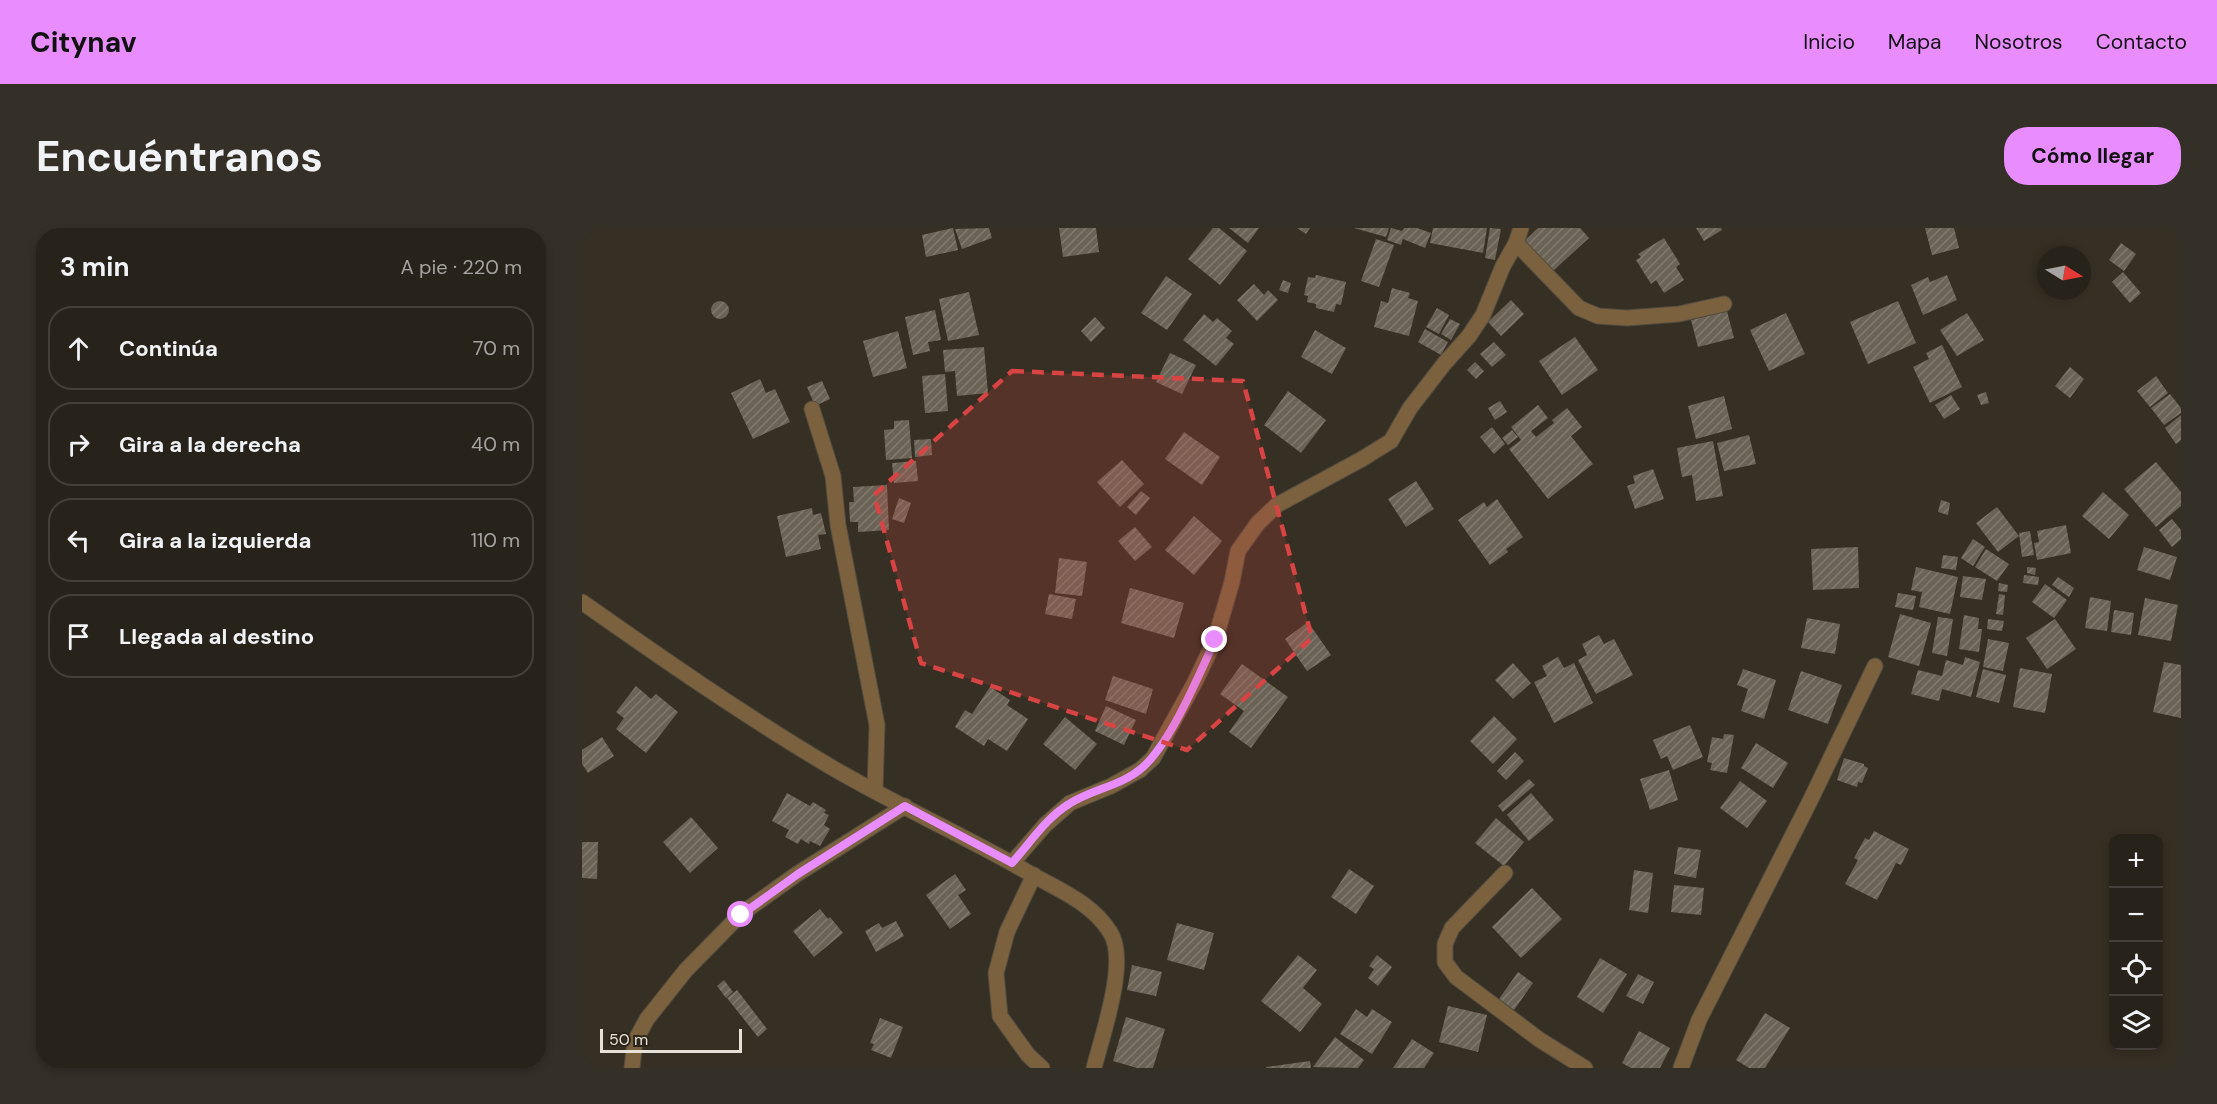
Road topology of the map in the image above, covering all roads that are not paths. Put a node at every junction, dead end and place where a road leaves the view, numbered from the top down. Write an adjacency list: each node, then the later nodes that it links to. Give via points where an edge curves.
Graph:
1 (1521, 228): 2 (street)
2 (1516, 243): 3 (street, via 1579,308 1598,316 1679,314); 9 (street, via 1478,322 1410,408 1391,441 1277,505 1238,551 1215,640 1153,758 1131,775 1070,803)
3 (1724, 304)
4 (812, 409): 7 (street, via 833,476 838,525 877,725)
5 (582, 602): 7 (street, via 675,667 831,767)
6 (1875, 666): 16 (street, via 1699,1020)
7 (874, 790): 8 (street)
8 (905, 806): 9 (street); 12 (street, via 741,915 686,970 647,1019 636,1041)
9 (1012, 863): 11 (street)
10 (1505, 873): 15 (street, via 1452,928 1445,944 1445,962 1456,978)
11 (1034, 875): 13 (street, via 1007,932 996,973 1000,1016); 14 (street, via 1088,906 1111,932 1117,951 1113,992)
12 (632, 1068)
13 (1042, 1068)
14 (1094, 1068)
15 (1585, 1068)
16 (1681, 1068)

